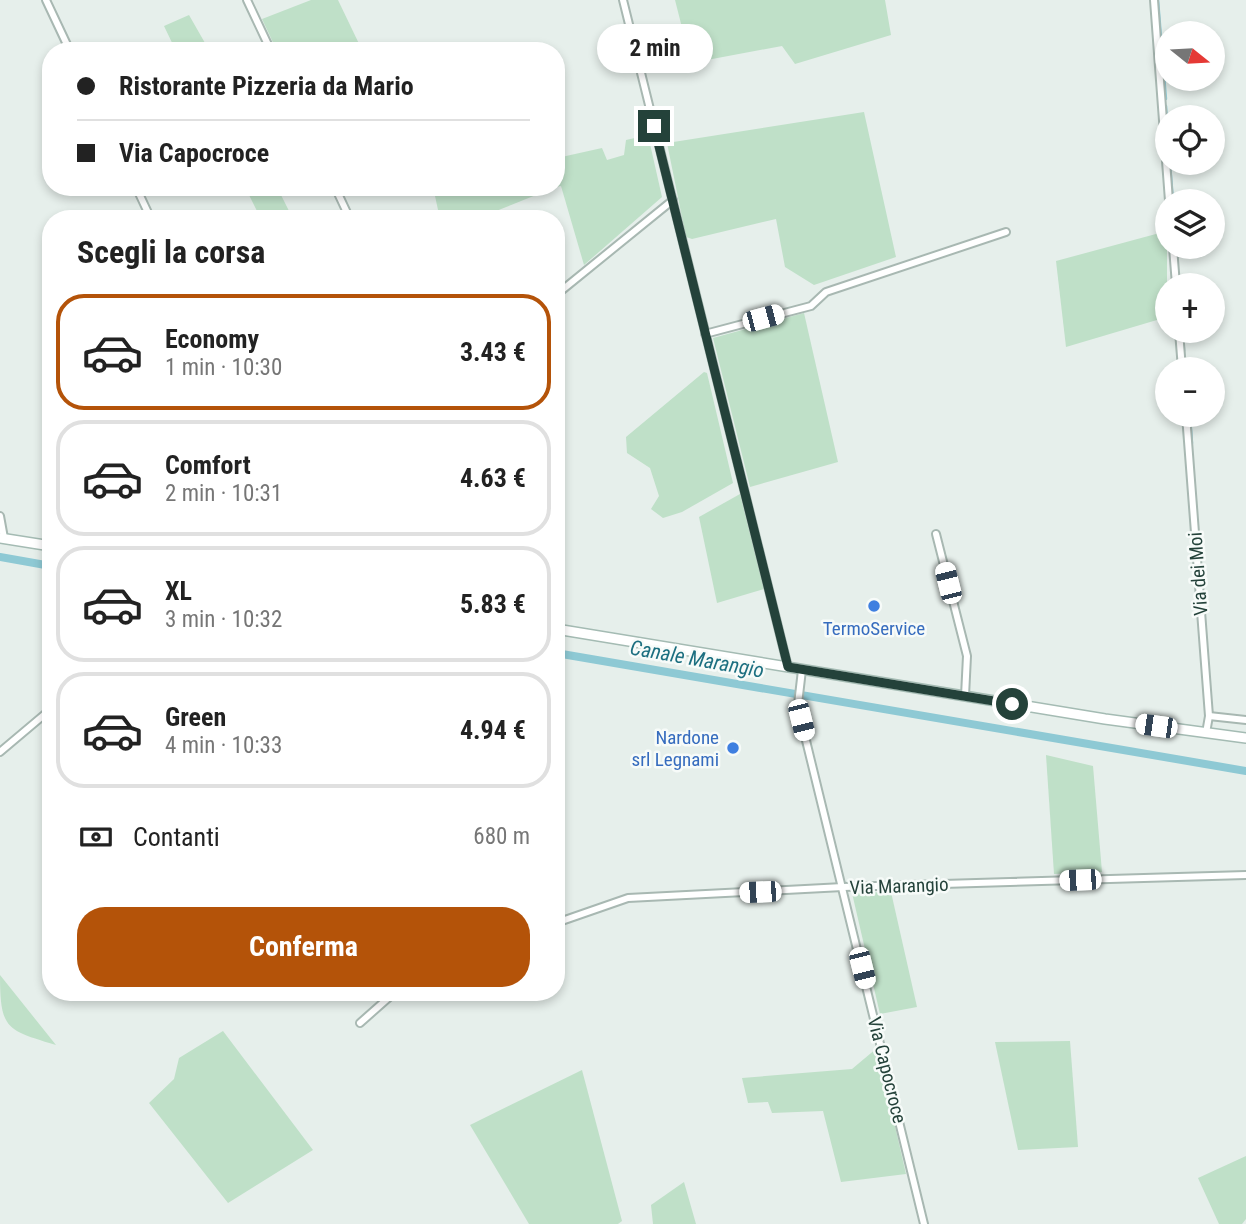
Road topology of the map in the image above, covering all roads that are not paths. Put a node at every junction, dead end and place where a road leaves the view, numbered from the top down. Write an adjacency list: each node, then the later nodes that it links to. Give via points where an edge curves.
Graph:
1 (46, 0): 5 (street)
2 (247, 0): 6 (street)
3 (623, 0): 8 (street)
4 (1154, 0): 7 (street)
5 (66, 42)
6 (267, 42)
7 (1168, 189)
8 (673, 200): 10 (street); 11 (street)
9 (1006, 232): 11 (street, via 826,292 811,306)
10 (565, 289)
11 (705, 334): 18 (street)
12 (1187, 427): 21 (street, Via dei Moi)
13 (0, 516): 15 (street)
14 (936, 534): 20 (street, via 967,656)
15 (2, 538): 16 (main road)
16 (42, 545)
17 (565, 630): 18 (main road)
18 (788, 667): 19 (main road)
19 (802, 674): 20 (main road); 28 (street, Via Capocroce, via 798,704)
20 (965, 696): 24 (main road)
21 (1209, 716): 23 (street); 24 (street, Via dei Moi)
22 (42, 717): 26 (street)
23 (1246, 720)
24 (1206, 733): 25 (main road)
25 (1246, 738)
26 (0, 752)
27 (1246, 875): 28 (street, Via Marangio)
28 (843, 887): 29 (street, Via Marangio, via 628,898); 32 (street, Via Capocroce)
29 (565, 920)
30 (385, 1001): 31 (street)
31 (360, 1023)
32 (924, 1224)

